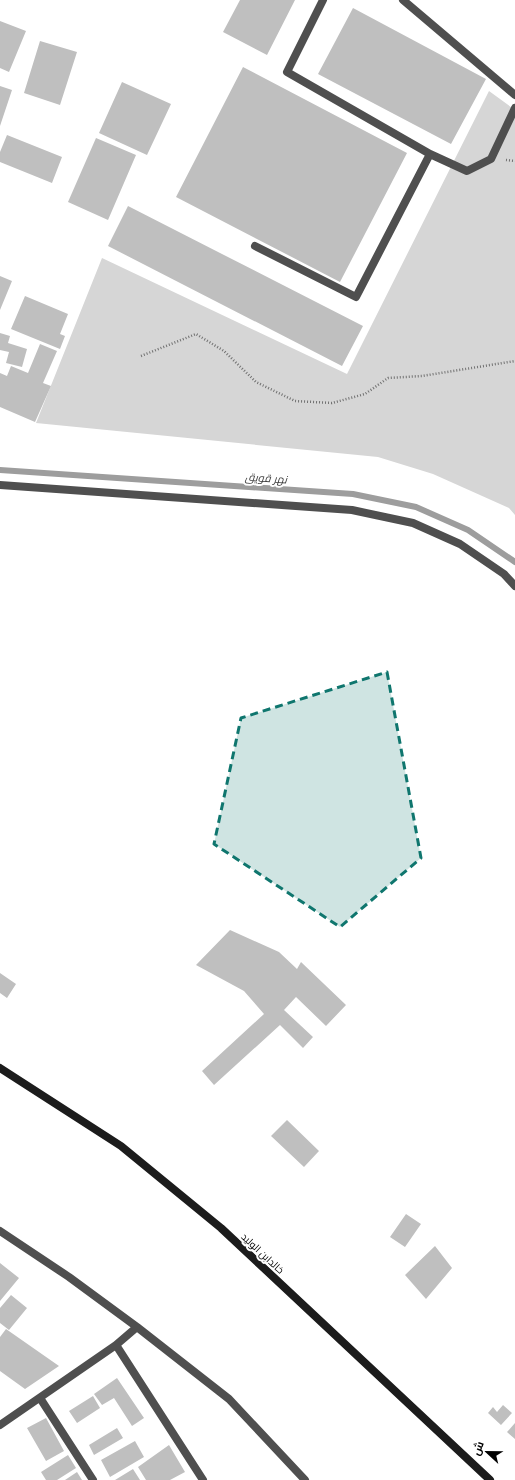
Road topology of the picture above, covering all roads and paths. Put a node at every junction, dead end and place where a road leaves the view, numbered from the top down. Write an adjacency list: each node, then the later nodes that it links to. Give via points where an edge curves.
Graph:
1 (323, 0): 5 (street, via 286,72)
2 (403, 0): 3 (street)
3 (515, 95)
4 (515, 108): 5 (street, via 491,159 467,172)
5 (430, 154): 6 (street, via 356,297)
6 (255, 246)
7 (141, 356): 8 (path, via 196,334 224,351 256,382 295,401 332,403 366,394 388,378 422,376)
8 (515, 361)
9 (0, 485): 10 (street, via 352,510 413,523 460,544 504,574)
10 (515, 586)
11 (0, 1068): 20 (main road, خالدابن الوليد, via 121,1146 221,1228)
12 (0, 1231): 13 (street)
13 (137, 1327): 14 (street); 19 (street, via 229,1399)
14 (116, 1346): 15 (street); 18 (street)
15 (40, 1398): 16 (street); 17 (street)
16 (0, 1425)
17 (93, 1480)
18 (203, 1480)
19 (305, 1480)
20 (490, 1480)

